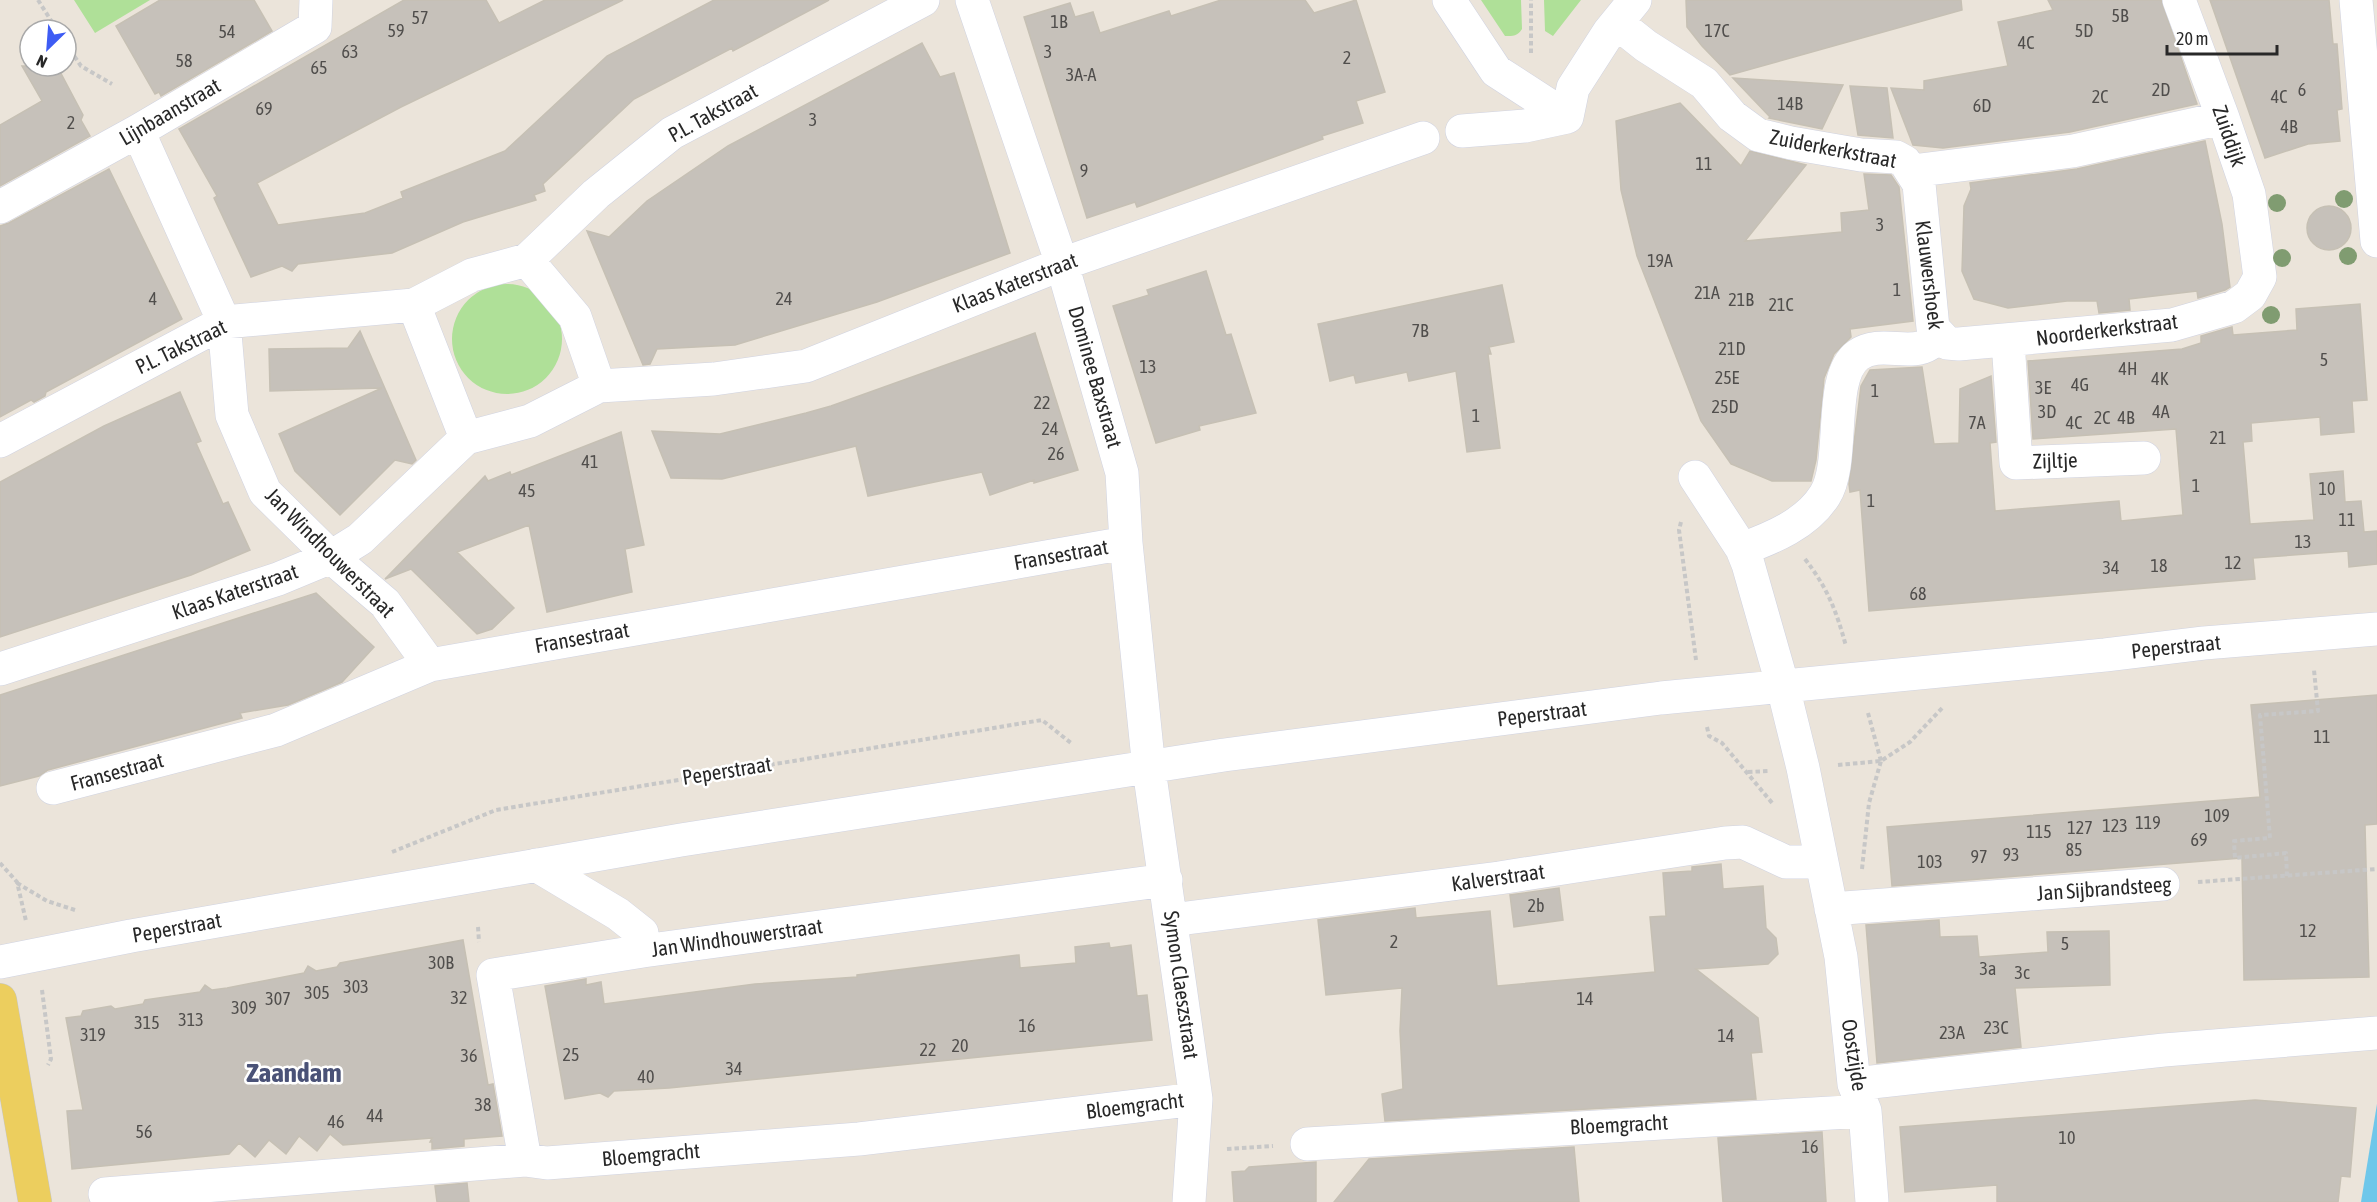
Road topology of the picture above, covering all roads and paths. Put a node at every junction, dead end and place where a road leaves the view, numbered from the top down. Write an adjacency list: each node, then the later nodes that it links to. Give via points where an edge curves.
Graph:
1 (38, 0): 10 (path)
2 (316, 0): 16 (street, Lijnbaanstraat, via 315,27)
3 (923, 0): 22 (street, P.L. Takstraat, via 672,133 596,194)
4 (972, 0): 23 (street, Dominee Baxstraat)
5 (1449, 0): 14 (street, via 1496,71)
6 (1531, 0): 11 (path)
7 (2179, 0): 15 (street, Zuiddijk)
8 (2356, 0): 21 (street)
9 (1626, 11): 14 (street, via 1573,88); 19 (street, Zuiderkerkstraat, via 1646,46 1704,83 1732,116 1758,135 1861,155 1896,157)
10 (49, 18)
11 (1532, 34)
12 (78, 62): 13 (path)
13 (112, 84)
14 (1567, 117): 17 (street, via 1525,126)
15 (2223, 118): 19 (street, Zuiderkerkstraat, via 2073,151); 24 (street, Zuiddijk, via 2249,194)
16 (138, 131): 20 (street, Lijnbaanstraat); 26 (street, Jan Windhouwerstraat)
17 (1462, 131)
18 (1423, 138): 23 (street, Klaas Katerstraat)
19 (1912, 171): 27 (street, Klauwershoek, via 1919,184 1931,319)
20 (0, 207)
21 (2377, 241)
22 (526, 260): 25 (street, via 472,275); 29 (street, via 575,317)
23 (1062, 264): 29 (street, Klaas Katerstraat, via 806,366 714,379); 35 (street, Dominee Baxstraat, via 1122,473)
24 (2260, 277): 28 (street, Noorderkerkstraat, via 2250,295 2234,307 2172,325)
25 (414, 305): 26 (street, P.L. Takstraat); 30 (street)
26 (224, 322): 31 (street, P.L. Takstraat); 37 (street, Jan Windhouwerstraat, via 232,415 265,492)
27 (1940, 337): 28 (street, Noorderkerkstraat, via 1947,343 1959,344); 34 (street, Klauwershoek, via 1922,348 1873,349 1857,356 1848,367 1842,382 1833,478 1826,495 1814,508)
28 (2008, 340): 32 (street, Zijltje, via 2016,463)
29 (599, 386): 30 (street, via 530,421)
30 (466, 438): 37 (street, Klaas Katerstraat, via 360,539)
31 (0, 441)
32 (2144, 458)
33 (1695, 477): 36 (street, Oostzijde); 45 (path, via 1679,530)
34 (1780, 535): 36 (street, Klauwershoek); 43 (path, via 1820,579 1834,605)
35 (1126, 543): 40 (street, Fransestraat); 47 (street, Dominee Baxstraat)
36 (1742, 549): 44 (street, Oostzijde)
37 (331, 557): 40 (street, Jan Windhouwerstraat, via 385,603); 42 (street, Klaas Katerstraat, via 278,579)
38 (2377, 629): 39 (street, Peperstraat)
39 (2310, 635): 41 (street, Peperstraat); 56 (path, via 2318,711 2260,715 2270,838 2234,841 2235,858 2286,853)
40 (430, 665): 50 (street, Fransestraat, via 276,730)
41 (1976, 667): 43 (street, Peperstraat); 46 (path, via 1910,742)
42 (0, 669)
43 (1856, 679): 44 (street, Peperstraat); 46 (path)
44 (1783, 687): 45 (street, Peperstraat); 52 (street, Oostzijde)
45 (1701, 695): 47 (street, Peperstraat, via 1248,752); 48 (path, via 1709,736 1722,743)
46 (1881, 761): 60 (path, via 1869,802 1862,869 1856,885)
47 (1149, 769): 49 (street, Peperstraat); 57 (street, Symon Claeszstraat)
48 (1748, 772)
49 (1109, 774): 51 (path, Peperstraat, via 1042,720 496,810); 54 (street, Peperstraat)
50 (53, 788)
51 (388, 854)
52 (1821, 862): 60 (street, Oostzijde); 61 (street, Kalverstraat, via 1786,862 1743,842 1725,843 1498,878)
53 (0, 863): 58 (path)
54 (536, 864): 62 (street, via 642,933); 63 (street, Peperstraat)
55 (2377, 869): 56 (path, Jan Sijbrandsteeg)
56 (2287, 876): 59 (path, Jan Sijbrandsteeg)
57 (1166, 880): 61 (street, Symon Claeszstraat); 62 (street, Jan Windhouwerstraat)
58 (17, 882)
59 (2163, 884): 60 (street, Jan Sijbrandsteeg)
60 (1831, 909): 66 (street, Oostzijde)
61 (1172, 920): 67 (street, Symon Claeszstraat)
62 (643, 951): 70 (street, Jan Windhouwerstraat, via 493,975)
63 (0, 962)
64 (0, 1000): 72 (main road)
65 (2377, 1033): 66 (street, via 2164,1050)
66 (1860, 1097): 68 (street, Bloemgracht); 74 (street, Oostzijde)
67 (1196, 1098): 69 (street, Symon Claeszstraat); 70 (street, Bloemgracht, via 859,1139 547,1163)
68 (1307, 1144): 69 (path)
69 (1192, 1151): 73 (street, Symon Claeszstraat)
70 (525, 1160): 71 (street, Bloemgracht)
71 (105, 1194)
72 (35, 1202)
73 (1189, 1202)
74 (1872, 1202)

